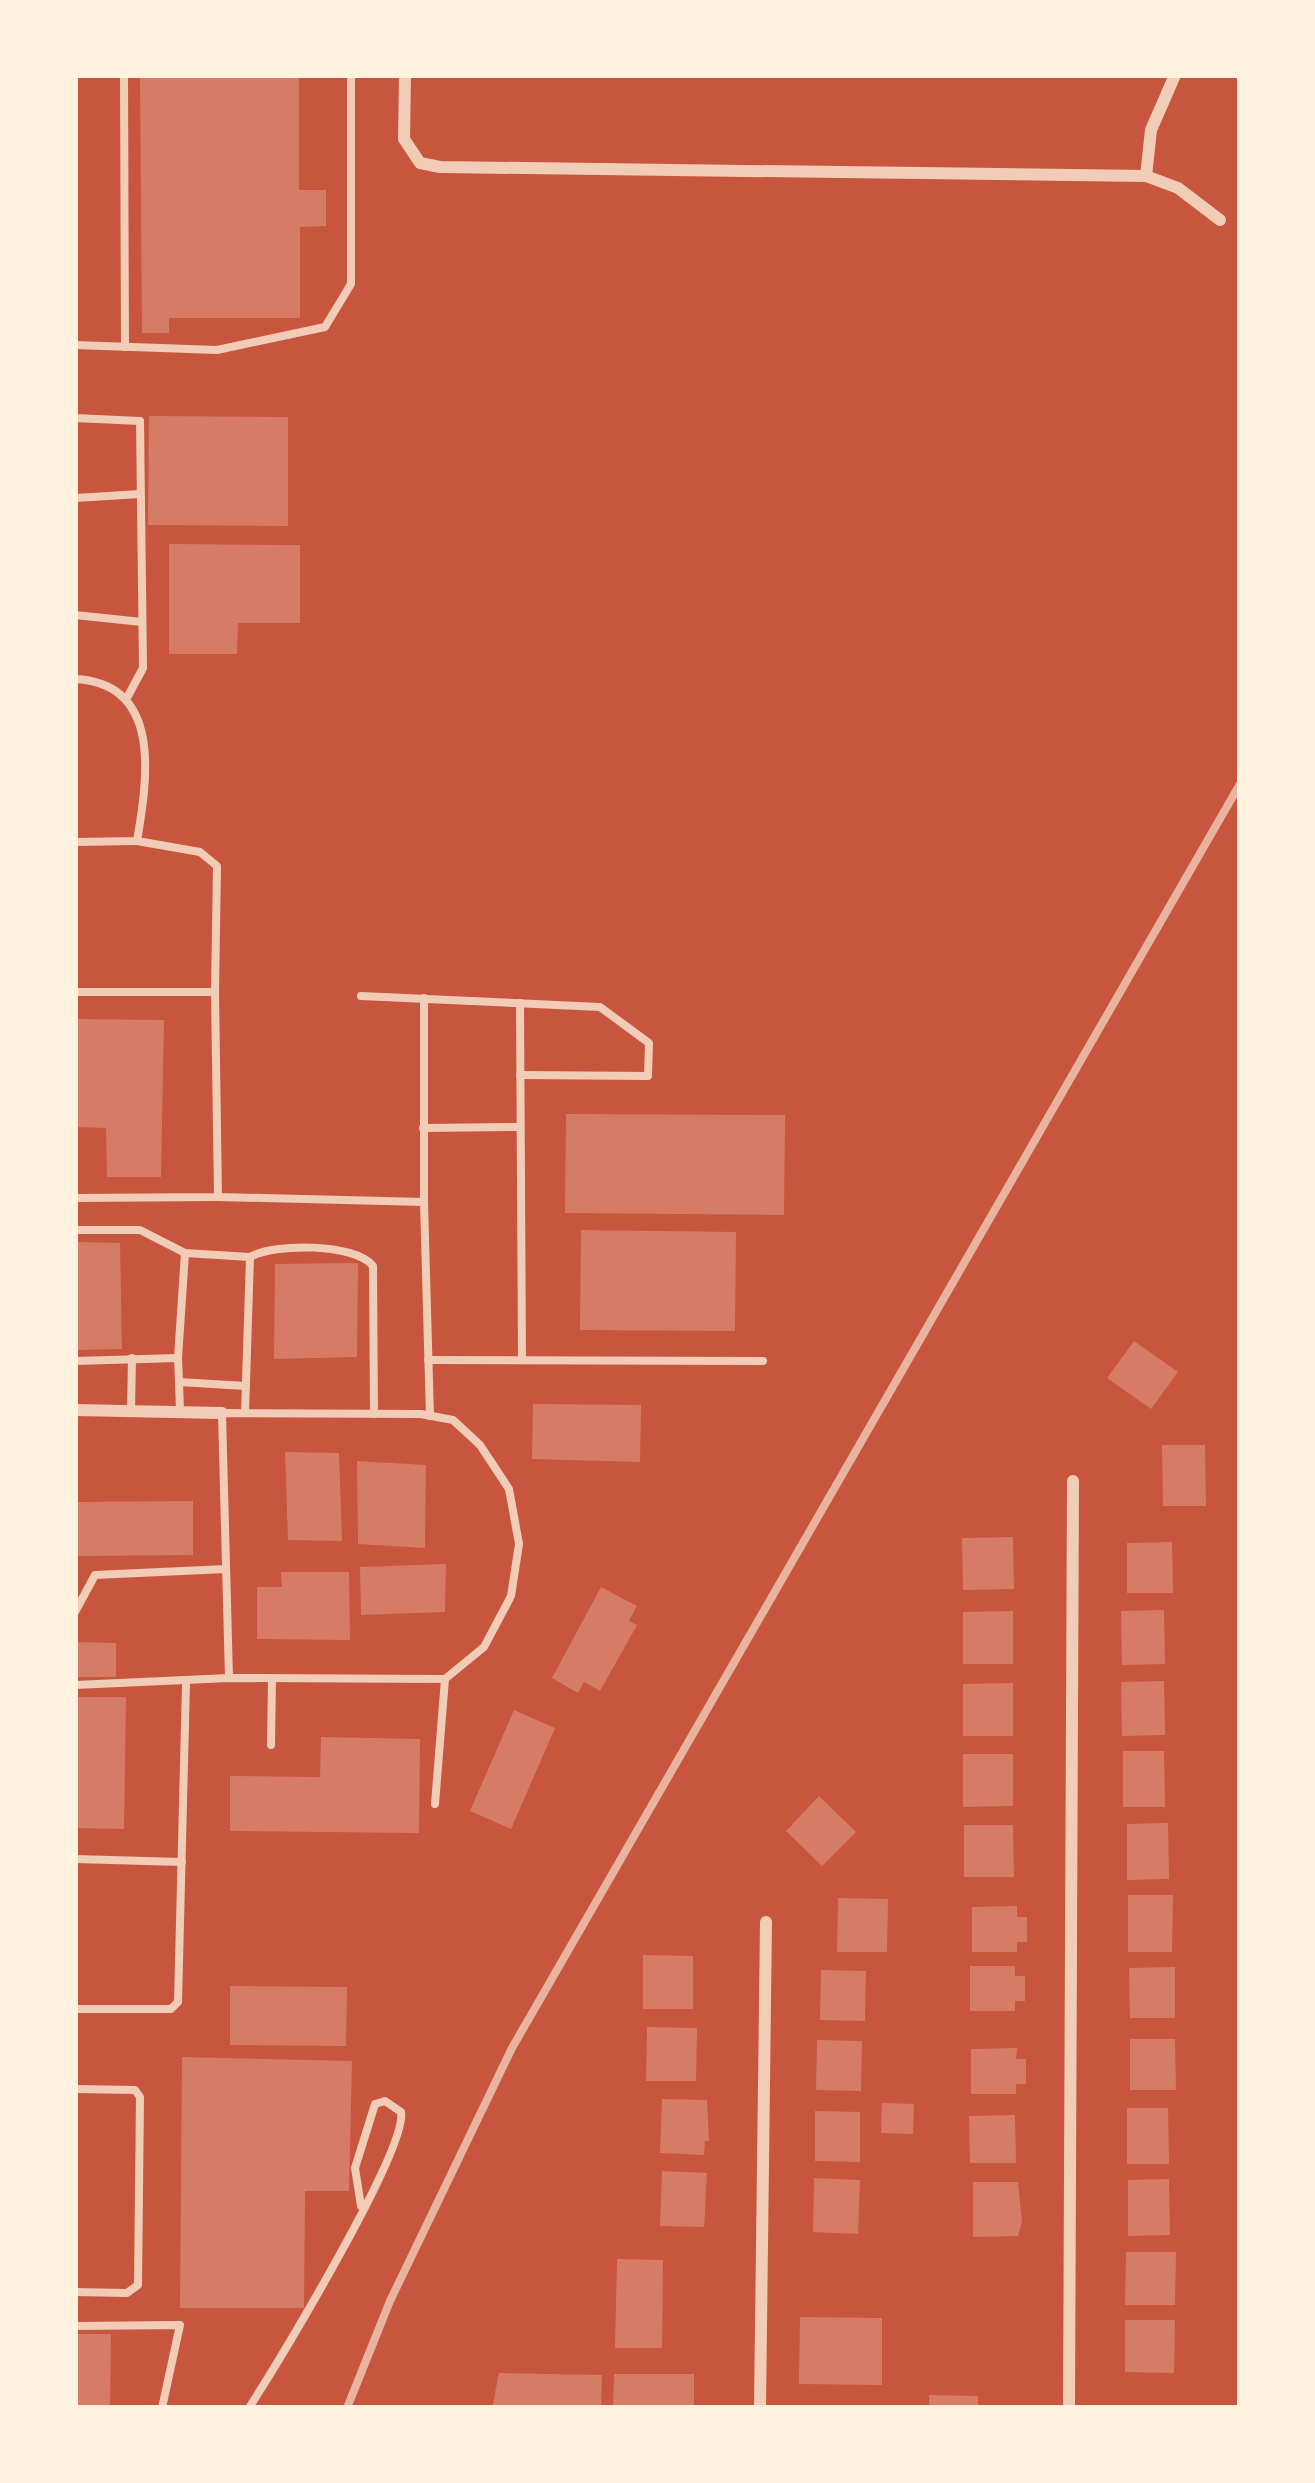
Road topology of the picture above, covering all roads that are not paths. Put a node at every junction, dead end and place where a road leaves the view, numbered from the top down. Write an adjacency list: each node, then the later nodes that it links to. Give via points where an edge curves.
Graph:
1 (124, 75): 8 (lane)
2 (352, 75): 8 (lane, via 351,284 325,327 217,350)
3 (405, 75): 5 (street, via 404,139 420,163)
4 (1175, 75): 5 (street, via 1151,130)
5 (1146, 176): 6 (street, via 1178,188)
6 (1220, 220)
7 (75, 345): 8 (lane)
8 (125, 347)
9 (75, 418): 10 (lane, via 140,421)
10 (140, 494): 11 (lane); 13 (lane)
11 (75, 498)
12 (75, 615): 13 (lane)
13 (142, 622): 15 (lane, via 143,668)
14 (75, 679): 15 (lane)
15 (128, 696): 16 (lane, via 141,716)
16 (137, 841): 17 (lane); 19 (lane, via 200,852 217,866)
17 (75, 842)
18 (75, 992): 19 (lane)
19 (215, 992): 26 (lane)
20 (362, 996): 21 (lane)
21 (424, 998): 22 (lane); 25 (lane)
22 (520, 1003): 23 (lane); 23 (lane, via 600,1007 649,1043 647,1076)
23 (520, 1075): 24 (lane)
24 (520, 1127): 25 (lane); 35 (lane)
25 (423, 1128): 28 (lane)
26 (218, 1197): 27 (lane); 28 (lane)
27 (75, 1198)
28 (424, 1202): 34 (lane)
29 (75, 1230): 30 (lane, via 140,1229)
30 (185, 1253): 31 (lane); 33 (lane)
31 (250, 1257): 39 (lane); 45 (lane, via 269,1250 352,1252 373,1266)
32 (132, 1358): 33 (lane); 36 (lane); 41 (lane)
33 (178, 1358): 38 (lane)
34 (428, 1360): 35 (lane); 46 (lane)
35 (522, 1360): 37 (lane)
36 (75, 1361)
37 (763, 1361)
38 (179, 1382): 39 (lane); 42 (lane)
39 (246, 1386): 44 (lane)
40 (75, 1409): 41 (street)
41 (131, 1411): 42 (street)
42 (180, 1412): 43 (street)
43 (222, 1413): 44 (lane); 48 (lane)
44 (245, 1413): 45 (lane)
45 (374, 1414): 46 (lane)
46 (430, 1416): 52 (lane, via 452,1420 480,1445 509,1489 519,1544 511,1596 484,1647)
47 (1072, 1481): 68 (street)
48 (226, 1569): 49 (lane, via 95,1575); 50 (lane)
49 (75, 1612)
50 (229, 1678): 51 (lane); 53 (lane)
51 (272, 1678): 52 (lane); 55 (lane)
52 (445, 1679): 56 (lane)
53 (186, 1684): 54 (lane); 58 (lane)
54 (75, 1685)
55 (271, 1745)
56 (435, 1804)
57 (75, 1859): 58 (lane)
58 (182, 1862): 60 (lane, via 176,2006)
59 (766, 1922): 67 (street)
60 (75, 2009)
61 (75, 2089): 63 (lane, via 135,2090 140,2097 138,2285 128,2293)
62 (362, 2206): 62 (lane, via 403,2125 386,2101 375,2104 356,2168); 66 (lane)
63 (75, 2292)
64 (75, 2326): 65 (lane, via 180,2325)
65 (162, 2408)
66 (249, 2408)
67 (760, 2408)
68 (1069, 2408)

